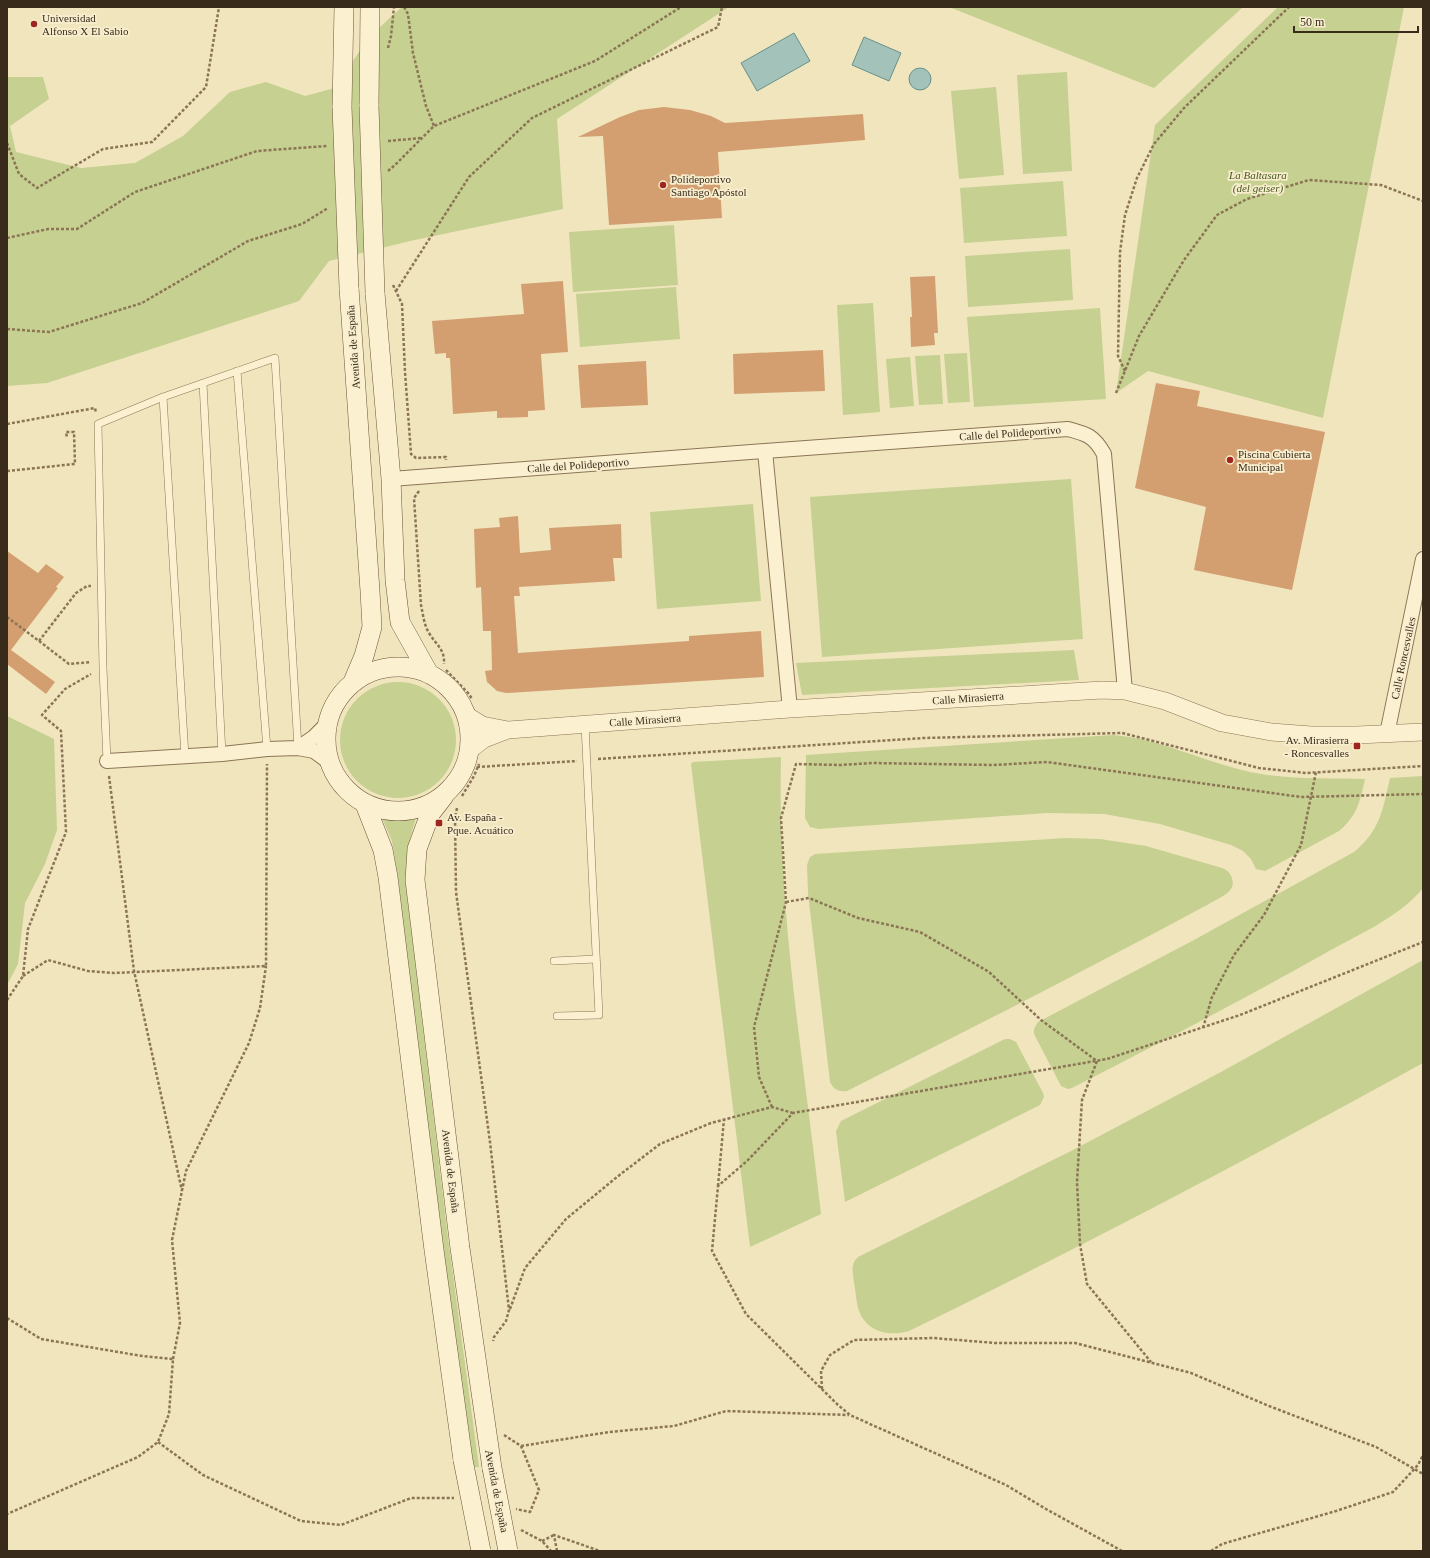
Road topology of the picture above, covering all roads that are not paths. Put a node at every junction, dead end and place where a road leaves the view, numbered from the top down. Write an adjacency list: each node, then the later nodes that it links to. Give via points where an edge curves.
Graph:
1 (344, 7): 10 (main road, Avenida de España, bridge, via 342,107 349,288 372,627)
2 (370, 7): 7 (main road, bridge, via 368,106 375,293)
3 (237, 371): 4 (lane); 19 (lane, via 275,358); 20 (lane)
4 (203, 383): 5 (lane); 21 (lane)
5 (163, 397): 22 (lane); 24 (lane, via 98,424)
6 (765, 451): 7 (street, Calle del Polideportivo); 11 (street, Calle del Polideportivo, via 1068,429 1083,433 1097,442 1104,454); 12 (street)
7 (391, 479): 9 (main road, via 395,580 400,622)
8 (1423, 559): 18 (street, Calle Roncesvalles)
9 (429, 674): 10 (main road, via 403,667 376,670); 13 (main road, Avenida de España, via 445,684)
10 (353, 682): 14 (main road, via 332,708)
11 (1125, 691): 12 (street, Calle Mirasierra, via 1102,690); 18 (street, Calle Mirasierra, via 1165,701 1222,723 1271,732 1357,736)
12 (790, 709): 15 (street, Calle Mirasierra)
13 (471, 710): 16 (street, Calle Mirasierra, via 482,725); 23 (main road, Avenida de España, via 470,732)
14 (327, 724): 19 (street); 25 (main road, via 325,743)
15 (586, 725): 16 (street, Calle Mirasierra); 28 (lane)
16 (508, 730): 23 (street, Calle Mirasierra, via 484,739)
17 (1423, 732): 18 (street, Calle Mirasierra)
18 (1388, 734)
19 (298, 748): 20 (street); 25 (street, via 314,751)
20 (267, 749): 21 (street)
21 (222, 754): 22 (street)
22 (185, 756): 24 (street)
23 (475, 756): 26 (main road, Avenida de España, via 456,783)
24 (107, 761)
25 (329, 762): 27 (main road, via 335,776 346,790)
26 (454, 801): 27 (main road, via 406,811 385,811); 32 (main road, Avenida de España, bridge, via 430,814 417,849 414,880 460,1248 492,1468)
27 (366, 804): 31 (main road, bridge, via 383,850 388,877 434,1250 463,1460)
28 (596, 959): 29 (lane); 30 (lane, via 599,1015)
29 (554, 961)
30 (557, 1016)
31 (481, 1551)
32 (508, 1551)

